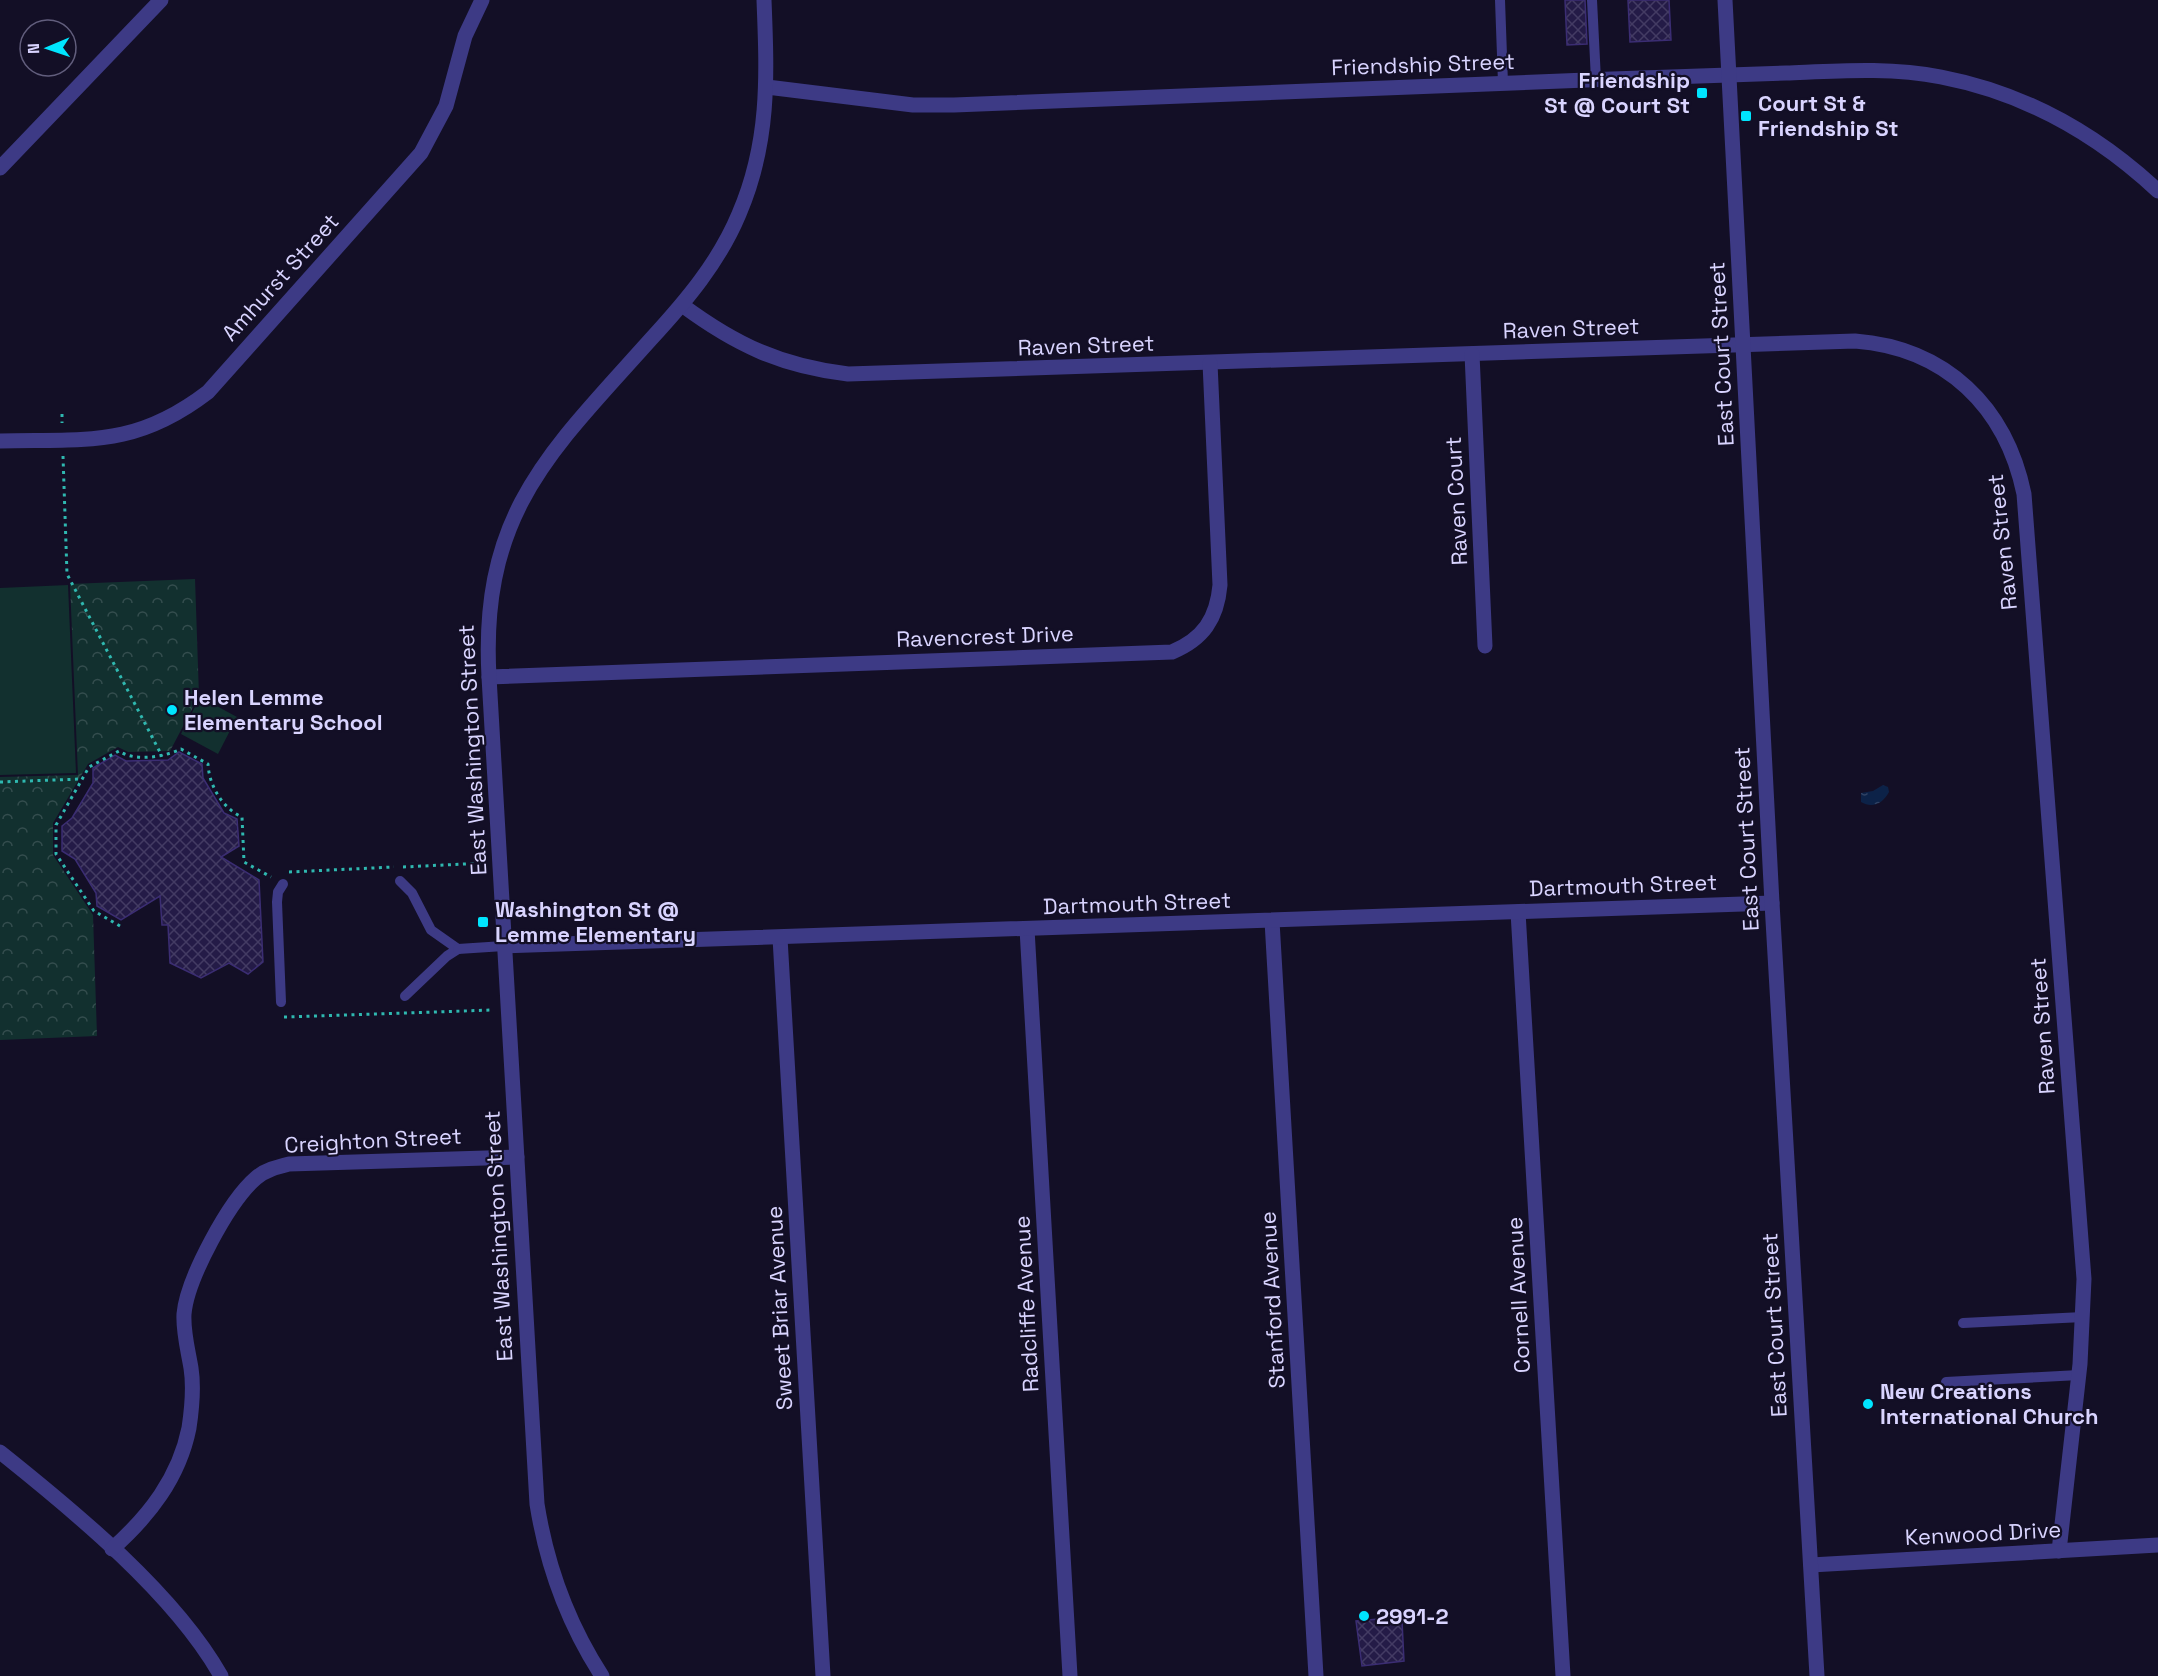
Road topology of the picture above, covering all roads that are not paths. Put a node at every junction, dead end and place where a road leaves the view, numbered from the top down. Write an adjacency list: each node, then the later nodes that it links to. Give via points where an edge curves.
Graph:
1 (161, 0): 11 (street)
2 (482, 0): 17 (street, Amhurst Street, via 465,36 446,106 421,153 207,392 165,420 127,435)
3 (764, 0): 10 (street, East Washington Street)
4 (1500, 0): 9 (lane)
5 (1592, 0): 8 (lane)
6 (1725, 0): 7 (street, East Court Street)
7 (1729, 75): 8 (street, Friendship Street); 12 (street, Friendship Street, via 1895,71 1984,88 2027,103 2068,124 2103,146); 14 (street, East Court Street)
8 (1596, 80): 9 (street, Friendship Street)
9 (1503, 83): 10 (street, Friendship Street, via 954,105 913,105)
10 (767, 87): 13 (street, East Washington Street, via 760,146 739,214 704,277)
11 (0, 168)
12 (2158, 191)
13 (682, 305): 16 (street, Raven Street, via 748,348 783,362 848,374); 19 (street, East Washington Street, via 558,443 517,508 492,591 487,645)
14 (1743, 344): 15 (street, Raven Street); 22 (street, East Court Street); 32 (street, Raven Street, via 1855,341 1921,356 1963,383 1980,400 1999,425 2019,470 2024,494 2084,1279)
15 (1472, 354): 16 (street, Raven Street); 18 (street, Raven Court)
16 (1209, 363): 19 (street, Ravencrest Drive, via 1218,605 1202,634 1172,652)
17 (0, 441)
18 (1485, 646)
19 (489, 677): 27 (street, East Washington Street)
20 (400, 881): 28 (lane, via 412,893 431,930)
21 (283, 884): 30 (lane, via 277,902)
22 (1772, 903): 23 (street, Dartmouth Street); 40 (street, East Court Street)
23 (1518, 912): 24 (street, Dartmouth Street); 46 (street, Cornell Avenue)
24 (1272, 921): 25 (street, Dartmouth Street); 45 (street, Stanford Avenue)
25 (1027, 929): 26 (street, Dartmouth Street); 44 (street, Radcliffe Avenue)
26 (780, 938): 27 (street, Dartmouth Street); 43 (street, Sweet Briar Avenue)
27 (504, 946): 28 (lane); 31 (street, East Washington Street)
28 (458, 949): 29 (lane)
29 (405, 996)
30 (282, 1002)
31 (516, 1157): 38 (street, Creighton Street, via 289,1164 258,1176 244,1189 197,1265 188,1289 184,1336 193,1394 181,1455 156,1504); 42 (street, East Washington Street, via 538,1513 564,1607)
32 (2083, 1317): 33 (lane); 34 (street, Raven Street)
33 (1963, 1323)
34 (2079, 1375): 35 (lane); 39 (street, Raven Street)
35 (1946, 1382)
36 (0, 1452): 38 (street)
37 (2158, 1545): 39 (street, Kenwood Drive)
38 (112, 1549): 41 (street, via 186,1625)
39 (2058, 1551): 40 (street, Kenwood Drive)
40 (1811, 1565): 47 (street, East Court Street)
41 (221, 1676)
42 (602, 1676)
43 (823, 1676)
44 (1070, 1676)
45 (1316, 1676)
46 (1563, 1676)
47 (1817, 1676)

